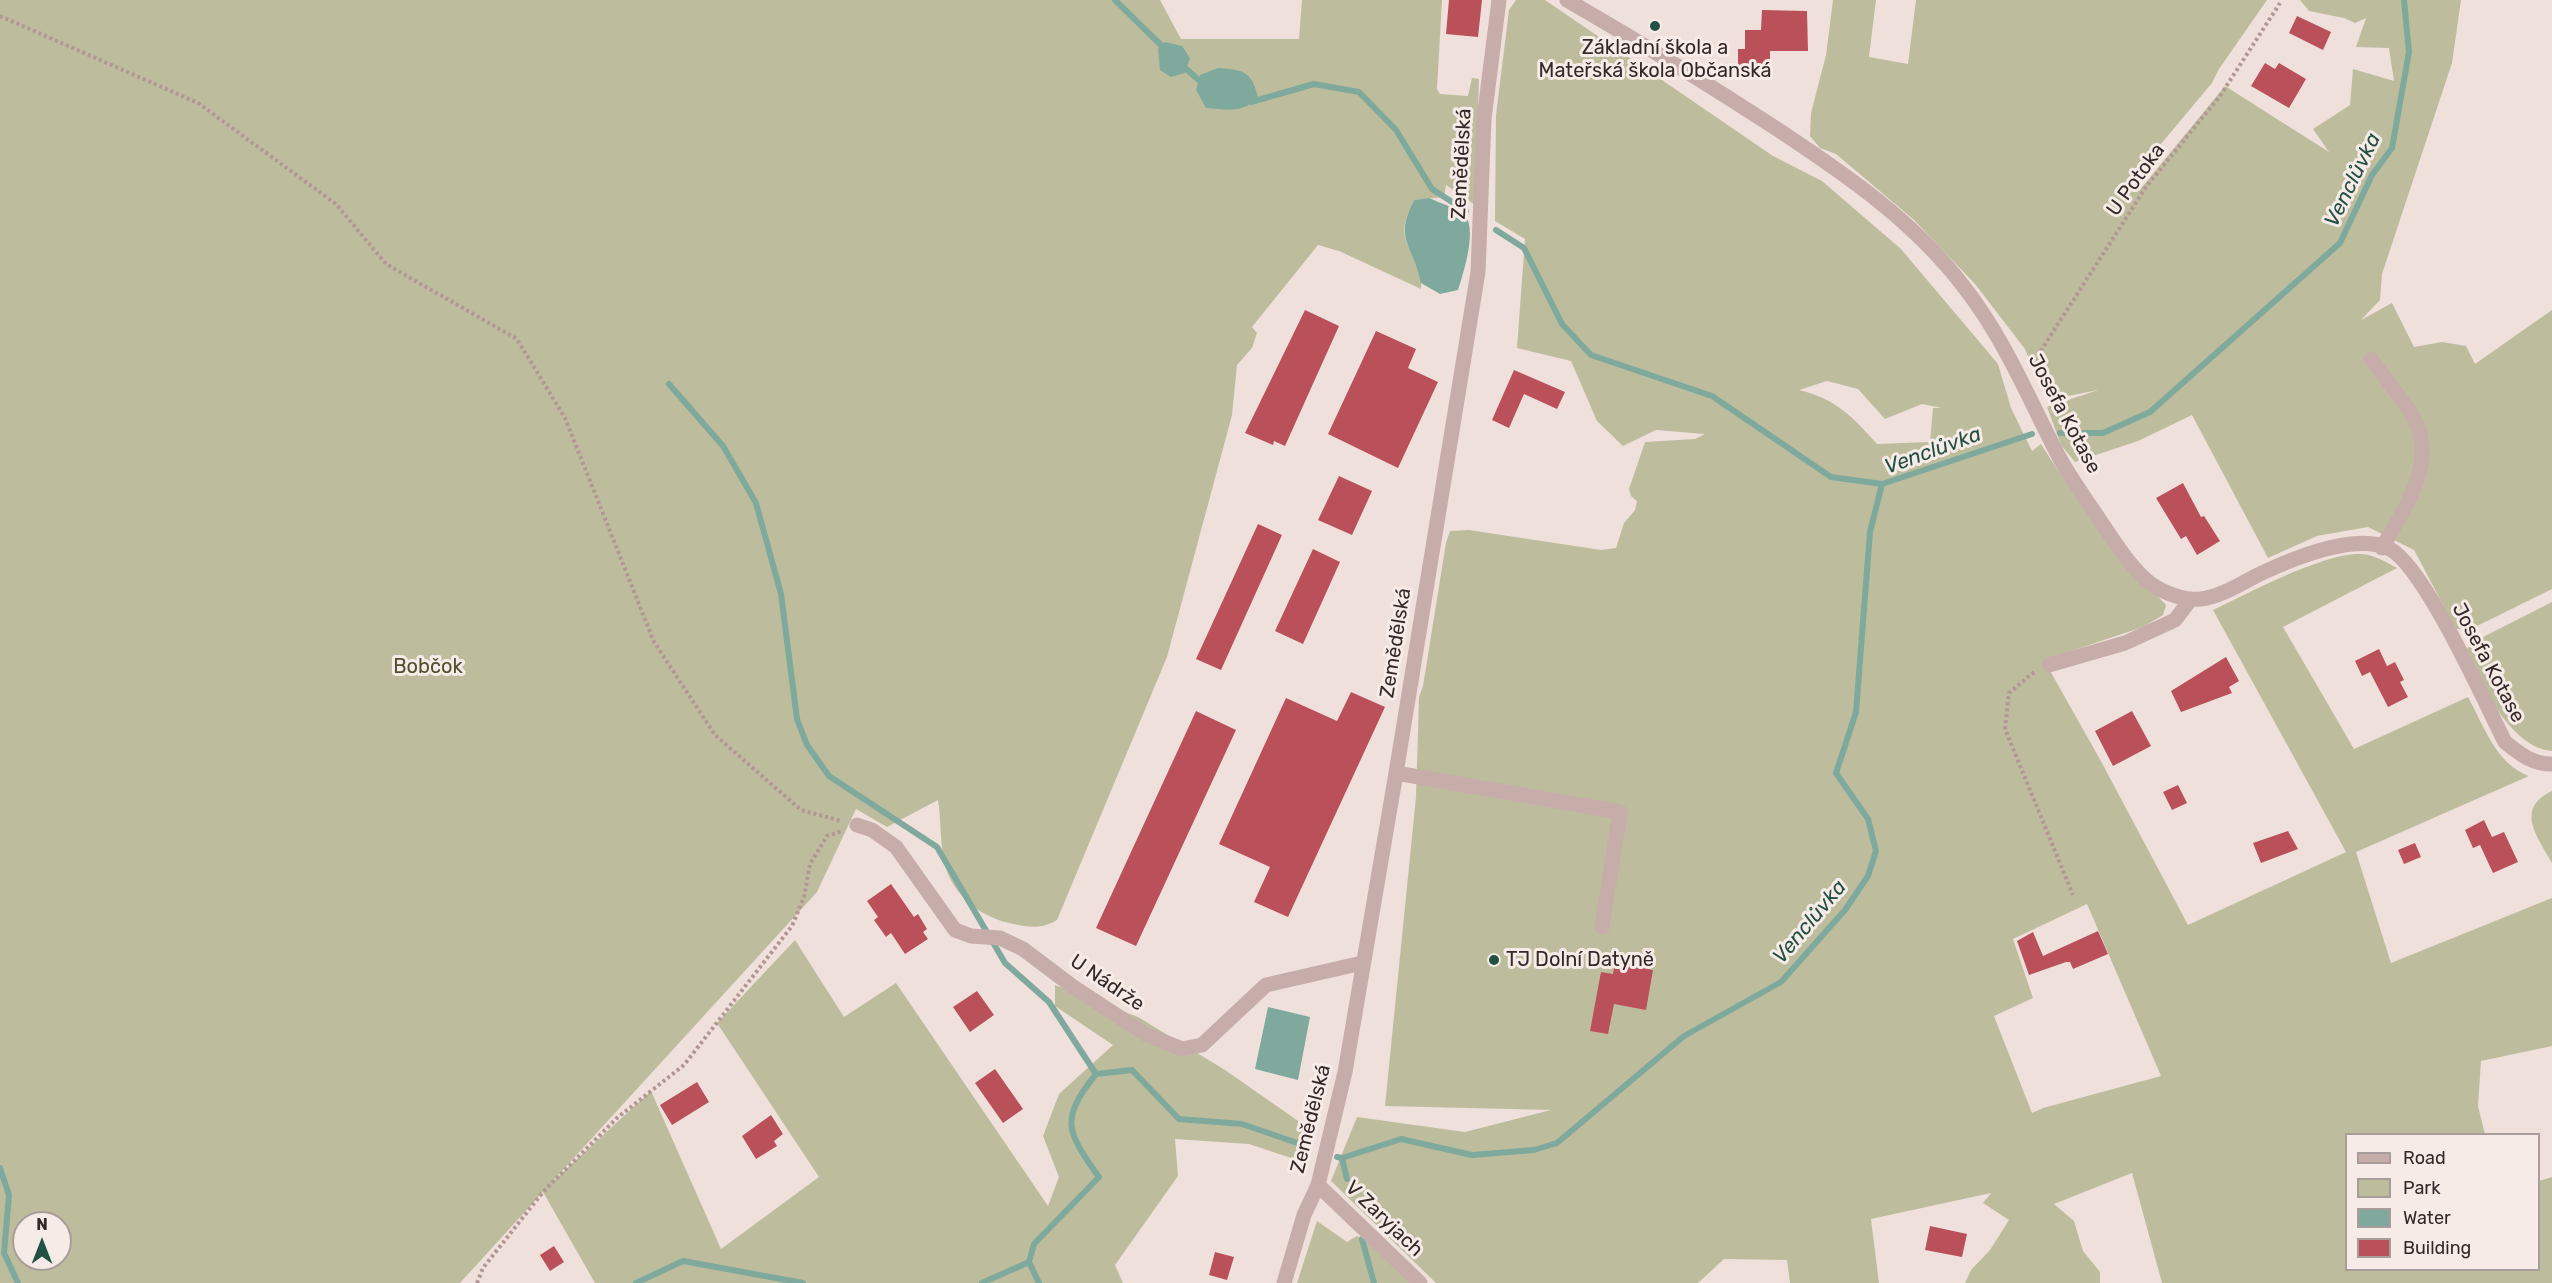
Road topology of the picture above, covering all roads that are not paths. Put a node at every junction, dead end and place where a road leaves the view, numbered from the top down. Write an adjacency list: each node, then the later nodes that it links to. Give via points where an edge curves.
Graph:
1 (1499, 0): 8 (street, Zemědělská, via 1484,118 1478,272)
2 (1567, 0): 5 (street, Josefa Kotase, via 1678,64 1870,194 1916,233 1963,284 1989,322 2022,379 2059,458 2129,561 2151,584)
3 (2371, 359): 4 (street, via 2414,417 2423,441 2423,463 2407,504)
4 (2382, 548): 5 (street, Josefa Kotase, via 2366,543 2340,545 2204,599); 7 (street, Josefa Kotase, via 2398,557 2421,581 2505,742 2540,764)
5 (2191, 599): 6 (street, via 2175,620 2135,639)
6 (2049, 665)
7 (2552, 764)
8 (1396, 773): 10 (street, via 1620,812); 11 (street, Zemědělská)
9 (857, 825): 11 (street, U Nádrže, via 897,846 955,930 1000,938 1023,949 1072,987 1145,1034 1182,1049 1202,1045 1266,985)
10 (1602, 927)
11 (1362, 963): 12 (street, Zemědělská, via 1345,1072)
12 (1318, 1185): 13 (street, Zemědělská, via 1304,1215); 14 (street, V Zaryjach)
13 (1284, 1283)
14 (1420, 1283)

